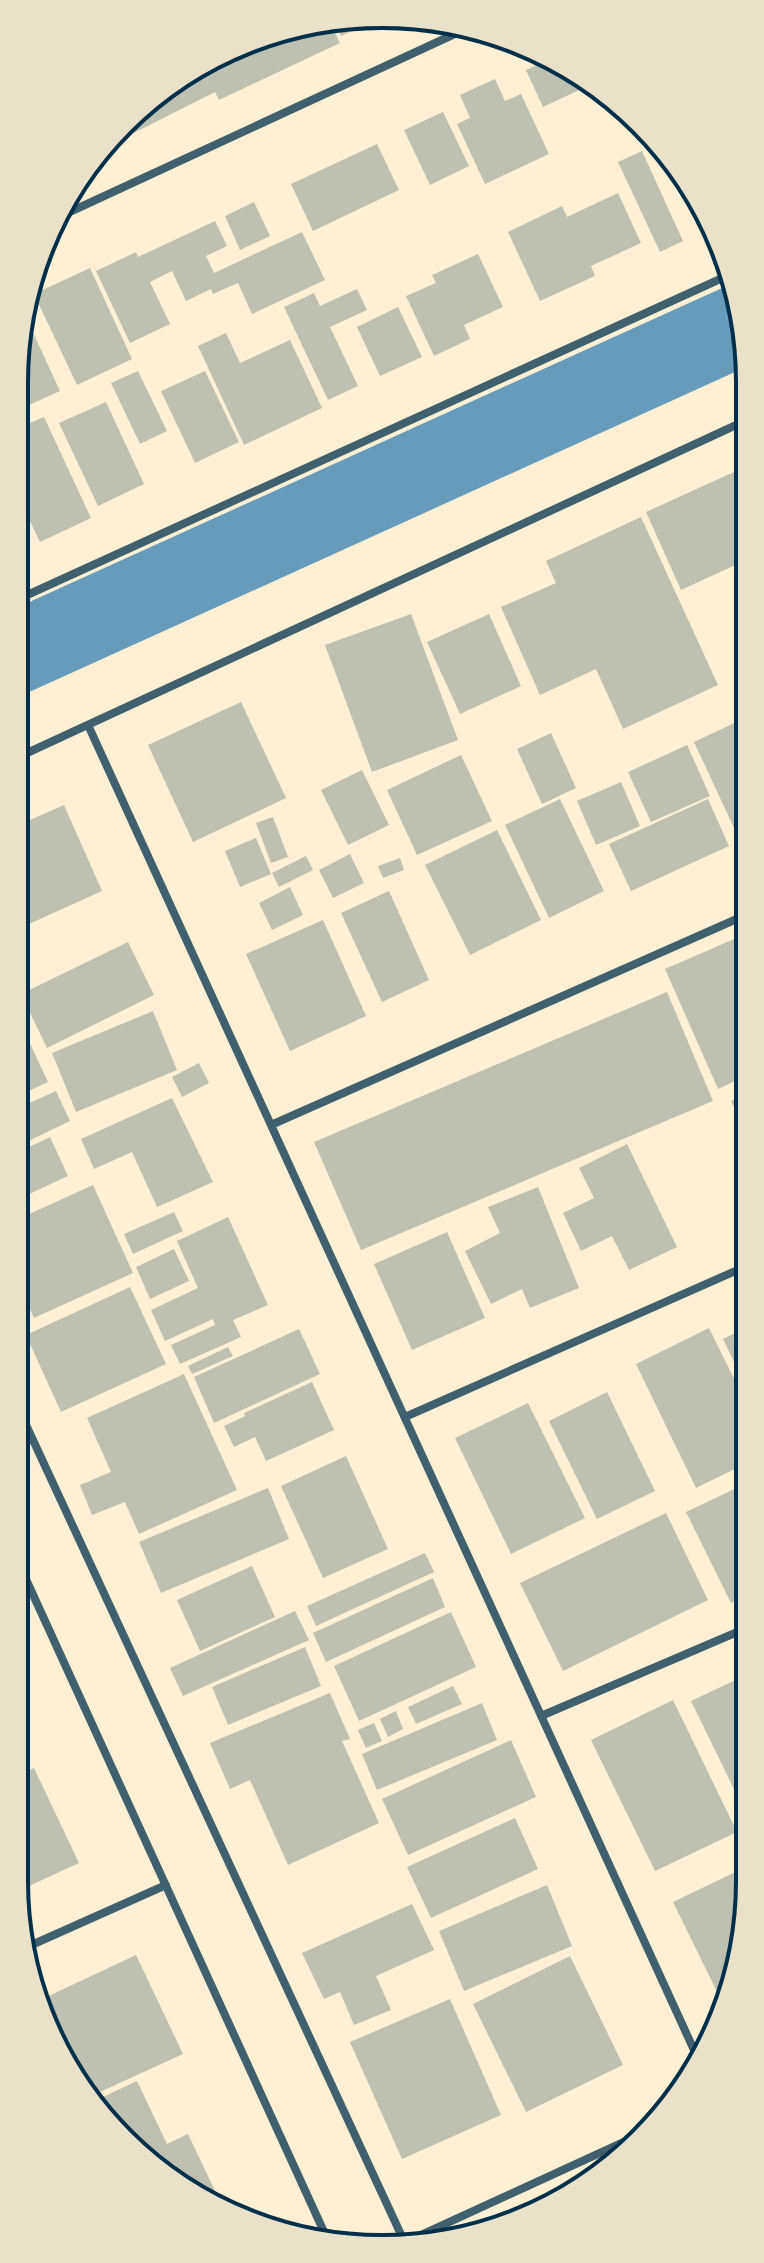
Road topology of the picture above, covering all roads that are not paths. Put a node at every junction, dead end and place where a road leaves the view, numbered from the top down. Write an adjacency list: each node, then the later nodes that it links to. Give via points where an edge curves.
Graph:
1 (452, 35): 2 (street)
2 (72, 211)
3 (720, 279): 5 (street)
4 (736, 425): 6 (street)
5 (28, 593)
6 (88, 725): 7 (street); 9 (street)
7 (28, 753)
8 (736, 919): 9 (street)
9 (271, 1125): 11 (street)
10 (736, 1271): 11 (street)
11 (405, 1417): 15 (street)
12 (28, 1429): 22 (street)
13 (28, 1593): 16 (street)
14 (736, 1633): 15 (street)
15 (541, 1716): 18 (street)
16 (166, 1885): 17 (street); 20 (street)
17 (34, 1944)
18 (694, 2049)
19 (617, 2145): 21 (street)
20 (323, 2230)
21 (425, 2232)
22 (403, 2234)

